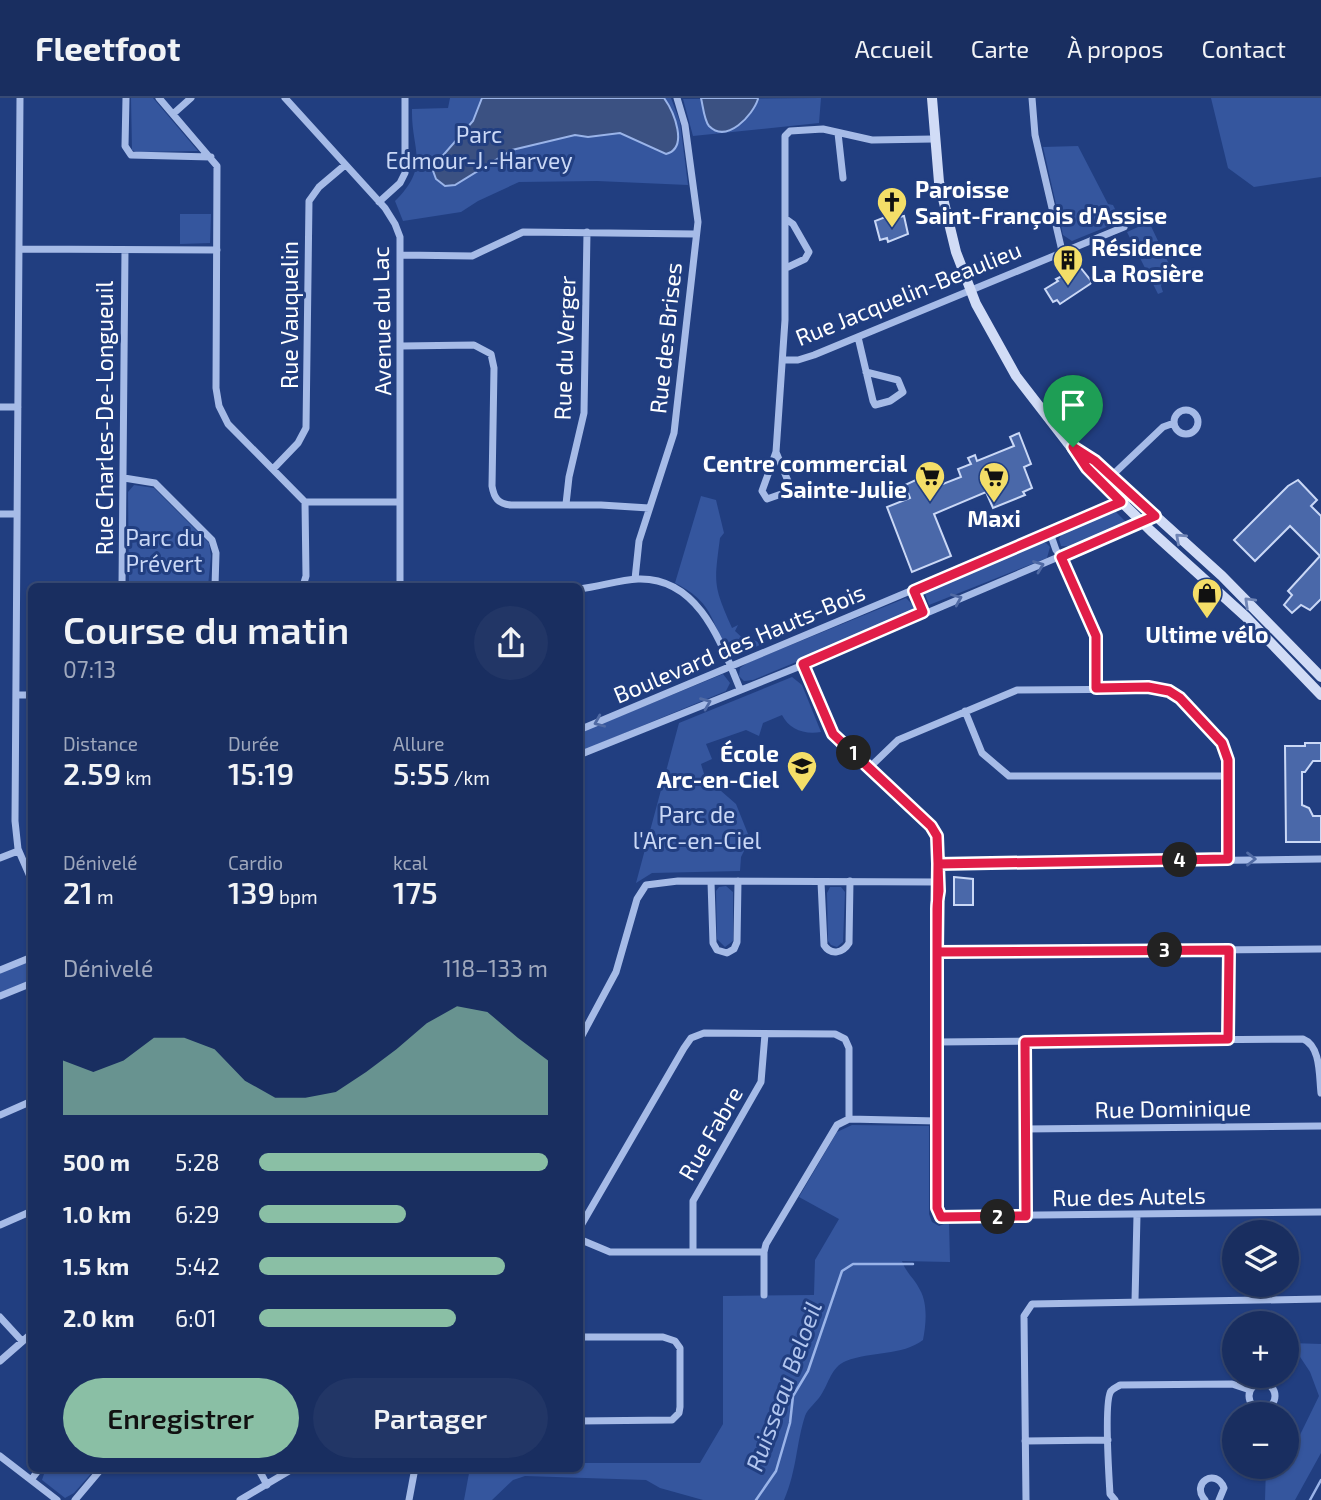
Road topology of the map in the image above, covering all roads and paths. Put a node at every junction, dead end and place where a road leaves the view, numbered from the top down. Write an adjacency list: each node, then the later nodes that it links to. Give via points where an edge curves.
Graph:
1 (20, 98): 21 (street)
2 (127, 98): 13 (street, via 125,146 131,155)
3 (159, 98): 10 (street)
4 (191, 98): 10 (street)
5 (285, 98): 14 (street, Avenue du Lac)
6 (405, 98): 16 (street, via 405,173)
7 (677, 98): 20 (street, Rue des Brises, via 693,175 698,217)
8 (932, 98): 12 (street)
9 (1032, 98): 24 (street, via 1035,135)
10 (173, 114): 13 (street)
11 (838, 133): 12 (street, via 872,140); 15 (street); 17 (street, via 810,129 787,134)
12 (933, 139): 27 (street, via 945,213)
13 (211, 157): 23 (street, via 217,168)
14 (345, 165): 16 (street, Avenue du Lac); 36 (street, Rue Vauquelin, via 309,201 306,428)
15 (843, 178)
16 (379, 202): 25 (street, Avenue du Lac, via 397,227)
17 (786, 219): 26 (street); 26 (street, via 809,252)
18 (1124, 227): 24 (street, Rue Jacquelin-Beaulieu)
19 (587, 232): 20 (street); 25 (street, via 523,232 468,257); 43 (street, Rue du Verger, via 584,417)
20 (695, 234): 44 (street, Rue des Brises, via 674,433)
21 (20, 249): 22 (street); 33 (street)
22 (125, 250): 23 (street); 37 (street, Rue Charles-De-Longueuil)
23 (217, 250): 36 (street, via 218,403 231,428)
24 (1062, 251): 27 (street, Rue Jacquelin-Beaulieu)
25 (402, 255): 29 (street, Avenue du Lac)
26 (786, 268): 30 (street)
27 (970, 290): 28 (street, Rue Jacquelin-Beaulieu); 38 (street, via 1016,376 1087,468)
28 (858, 337): 30 (street, Rue Jacquelin-Beaulieu, via 801,360); 31 (street)
29 (402, 346): 41 (street, Avenue du Lac); 43 (street, via 474,345 489,352 494,368 495,498 506,505)
30 (783, 360): 35 (street)
31 (866, 372): 31 (street, via 876,405 904,392 898,380)
32 (0, 407): 33 (street)
33 (18, 407): 46 (street)
34 (1174, 423): 38 (street, via 1163,427)
35 (775, 452): 35 (street, via 763,488 767,499 790,487)
36 (273, 469): 40 (street)
37 (124, 478): 52 (street, Rue Charles-De-Longueuil); 53 (street, via 155,483 212,540)
38 (1107, 480): 39 (street); 42 (street)
39 (1134, 497): 42 (street, Boulevard des Hauts-Bois); 47 (street)
40 (305, 502): 41 (street); 54 (street)
41 (400, 502): 55 (street, Avenue du Lac)
42 (1121, 502): 48 (street); 49 (street, Boulevard des Hauts-Bois)
43 (566, 504): 44 (street)
44 (649, 508): 51 (street, Rue des Brises, via 638,544)
45 (0, 514): 46 (street)
46 (17, 514): 64 (street)
47 (1155, 516): 48 (street, Boulevard des Hauts-Bois); 61 (street, one-way to 47, via 1256,609)
48 (1143, 523): 50 (street, Boulevard des Hauts-Bois); 66 (street, via 1249,620)
49 (1049, 533): 50 (street); 57 (street, Boulevard des Hauts-Bois)
50 (1061, 557): 58 (street, Boulevard des Hauts-Bois, one-way to 50); 62 (street, via 1096,636)
51 (635, 579): 56 (street); 60 (street, via 661,583 693,601 711,625)
52 (122, 583)
53 (215, 583)
54 (304, 583)
55 (400, 583)
56 (583, 588)
57 (914, 591): 58 (street); 60 (street, Boulevard des Hauts-Bois)
58 (923, 612): 59 (street, Boulevard des Hauts-Bois)
59 (803, 664): 63 (street, Boulevard des Hauts-Bois); 70 (street, via 832,731)
60 (730, 667): 63 (street); 68 (street, Boulevard des Hauts-Bois, one-way to 68)
61 (1321, 677)
62 (1096, 688): 67 (street, via 1023,688); 71 (street, via 1160,688 1176,694 1222,743)
63 (740, 689): 69 (street, Boulevard des Hauts-Bois, one-way to 63)
64 (16, 695): 65 (street); 72 (street)
65 (28, 695)
66 (1321, 695)
67 (965, 711): 70 (street, via 898,740); 71 (street, via 982,753 1009,776)
68 (583, 728)
69 (583, 753)
70 (870, 767): 76 (street, via 933,828)
71 (1228, 776): 74 (street)
72 (18, 851): 73 (street); 77 (street)
73 (0, 858)
74 (1228, 859): 75 (street, one-way to 75); 76 (street)
75 (1321, 859)
76 (938, 864): 82 (street)
77 (28, 872)
78 (738, 881): 80 (street); 80 (street, via 737,942 727,953 713,943); 81 (street)
79 (850, 881): 81 (street); 81 (street, via 849,940 838,952 824,945); 82 (street)
80 (711, 882): 90 (street, via 656,882 643,887 621,960)
81 (821, 882)
82 (938, 882): 85 (street)
83 (1229, 950): 84 (street); 85 (street); 92 (street)
84 (1321, 950)
85 (937, 952): 93 (street)
86 (28, 959): 87 (street)
87 (0, 970)
88 (28, 984): 89 (street)
89 (0, 996)
90 (583, 1033)
91 (765, 1034): 98 (street, via 835,1034 845,1039 849,1048); 106 (street, via 705,1033 688,1041); 109 (street, Rue Fabre, via 761,1082 693,1201)
92 (1228, 1039): 94 (street); 95 (street, via 1308,1041 1317,1053)
93 (937, 1042): 94 (street); 99 (street)
94 (1025, 1042): 101 (street)
95 (1321, 1093)
96 (28, 1103): 97 (street)
97 (0, 1115)
98 (849, 1119): 99 (street); 110 (street, via 831,1133)
99 (937, 1121): 105 (street, Rue des Autels, via 938,1215)
100 (1321, 1126): 101 (street, Rue Dominique)
101 (1025, 1129): 105 (street)
102 (1321, 1212): 104 (street, Rue des Autels)
103 (28, 1213): 107 (street)
104 (1137, 1215): 105 (street, Rue des Autels); 113 (street)
105 (1026, 1216)
106 (583, 1221)
107 (0, 1225)
108 (583, 1241): 109 (street, via 610,1252)
109 (693, 1252): 110 (street)
110 (764, 1252): 111 (street)
111 (764, 1295)
112 (1321, 1299): 113 (street)
113 (1135, 1301): 122 (street, via 1036,1303 1027,1308)
114 (0, 1317): 117 (street)
115 (28, 1336): 117 (street)
116 (583, 1337): 120 (street, via 675,1340 680,1351 680,1407 672,1420)
117 (22, 1341): 118 (street)
118 (0, 1361)
119 (1250, 1390): 121 (street, via 1232,1384 1120,1385 1108,1397)
120 (583, 1421)
121 (1108, 1440): 122 (street); 137 (street, via 1110,1494)
122 (1025, 1441): 136 (street)
123 (0, 1456): 129 (street)
124 (37, 1472): 129 (street)
125 (99, 1472): 133 (street)
126 (260, 1472): 130 (street)
127 (288, 1472): 130 (street)
128 (414, 1472): 135 (street)
129 (31, 1480): 132 (street)
130 (267, 1485): 134 (street)
131 (1200, 1499): 138 (street, via 1203,1482 1214,1477 1224,1488)
132 (57, 1500)
133 (75, 1500)
134 (240, 1500)
135 (409, 1500)
136 (1026, 1500)
137 (1115, 1500)
138 (1219, 1500)

